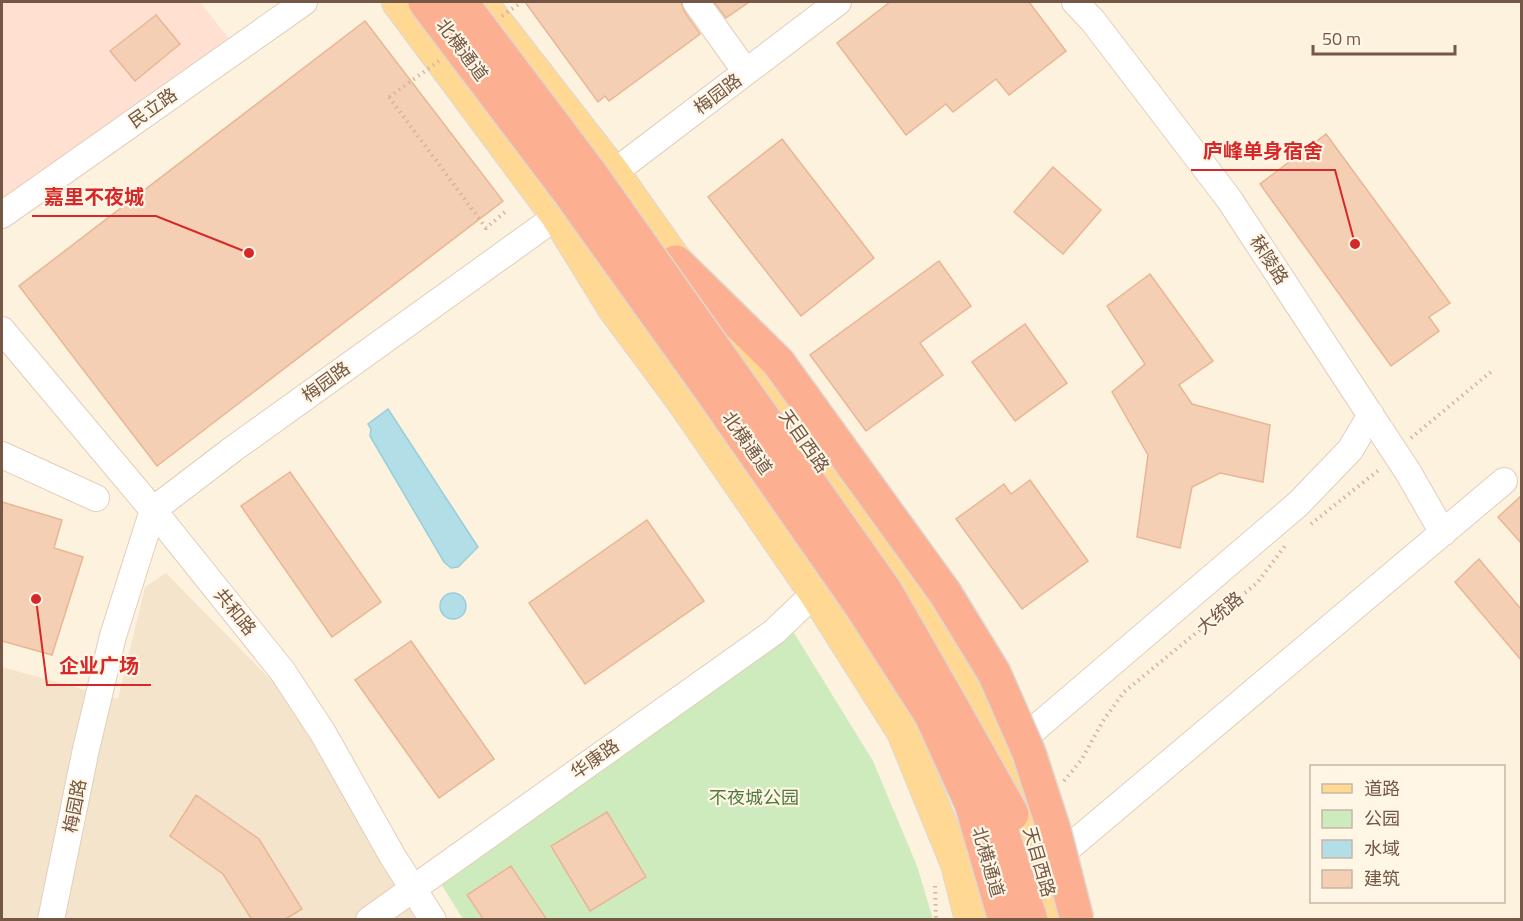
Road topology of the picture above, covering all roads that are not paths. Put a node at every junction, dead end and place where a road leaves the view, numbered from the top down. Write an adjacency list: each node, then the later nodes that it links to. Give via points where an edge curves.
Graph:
1 (304, 2): 10 (street, 民立路)
2 (398, 2): 11 (main road)
3 (481, 2): 9 (main road, 天目西路)
4 (696, 2): 8 (street)
5 (838, 2): 8 (street, 梅园路)
6 (1075, 2): 14 (street, 秣陵路, via 1229,199)
7 (436, 5): 19 (highway, 北横通道, bridge); 22 (highway, 北横通道, bridge, via 591,174 885,590)
8 (746, 72): 9 (street, 梅园路)
9 (614, 173): 11 (street, 梅园路); 12 (main road, 天目西路)
10 (2, 215)
11 (557, 216): 18 (street, 梅园路); 21 (main road, via 613,307)
12 (676, 262): 23 (main road, 天目西路, via 915,603 962,677); 36 (highway, bridge, via 778,362 945,592 994,673 1029,753)
13 (2, 330): 18 (street, 共和路)
14 (1376, 423): 20 (street, 秣陵路, bridge, via 1396,469); 23 (street, 大统路, via 1298,504)
15 (2, 455): 17 (street)
16 (1504, 481): 20 (street)
17 (96, 498)
18 (153, 510): 26 (street, 共和路, via 304,703); 27 (street, 梅园路, via 108,656)
19 (804, 525): 32 (highway, bridge, via 848,616 917,729 949,796); 33 (highway, 北横通道, bridge, via 931,715 970,803)
20 (1443, 532): 25 (street)
21 (815, 592): 24 (main road, via 903,732); 26 (street, 华康路, via 774,632)
22 (952, 707): 34 (highway, 北横通道, bridge, via 991,798); 35 (highway, bridge, via 1009,807)
23 (1001, 758): 24 (street, 大统路); 25 (main road, 天目西路)
24 (935, 807): 30 (main road, via 957,864)
25 (1043, 870): 31 (street); 35 (main road, 天目西路)
26 (413, 887): 28 (street, 华康路); 29 (street, 共和路)
27 (51, 920)
28 (369, 920)
29 (433, 920)
30 (971, 920)
31 (976, 920)
32 (986, 920)
33 (1005, 920)
34 (1031, 920)
35 (1052, 920)
36 (1077, 920)

